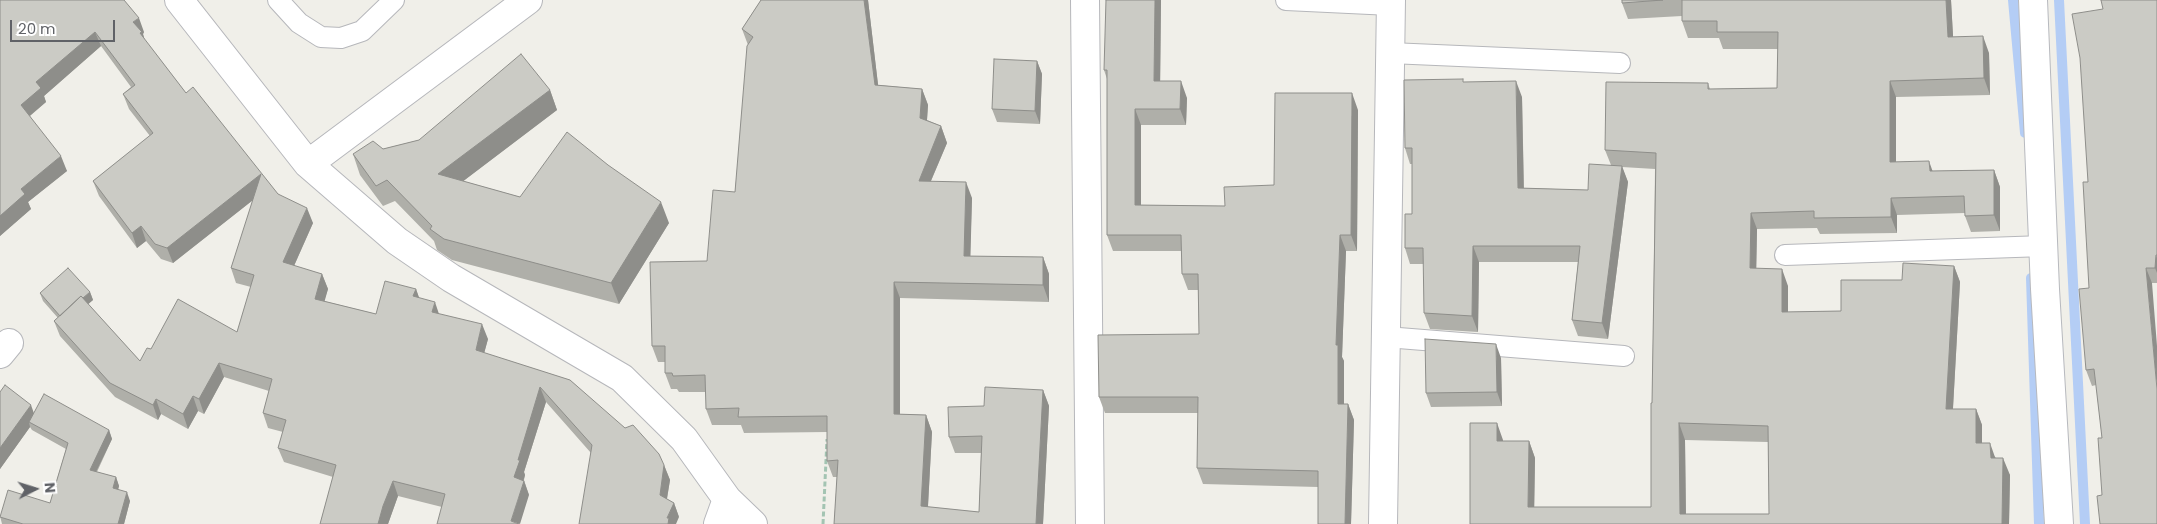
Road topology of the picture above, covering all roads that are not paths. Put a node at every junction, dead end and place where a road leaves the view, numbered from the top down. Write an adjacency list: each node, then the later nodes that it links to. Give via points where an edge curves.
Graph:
1 (180, 0): 11 (street)
2 (278, 0): 3 (lane, via 299,23 321,37 340,38 362,32)
3 (394, 0)
4 (528, 0): 11 (street)
5 (1085, 0): 18 (street)
6 (1286, 0): 8 (lane)
7 (2033, 0): 12 (street)
8 (1391, 3): 9 (street)
9 (1390, 53): 10 (lane); 14 (street)
10 (1620, 62)
11 (308, 164): 16 (street, via 397,241 451,278 622,378 684,439)
12 (2044, 246): 13 (lane); 20 (street)
13 (1785, 255)
14 (1386, 337): 15 (lane); 19 (street)
15 (1624, 356)
16 (722, 512): 17 (street)
17 (753, 524)
18 (1090, 524)
19 (1383, 524)
20 (2059, 524)

